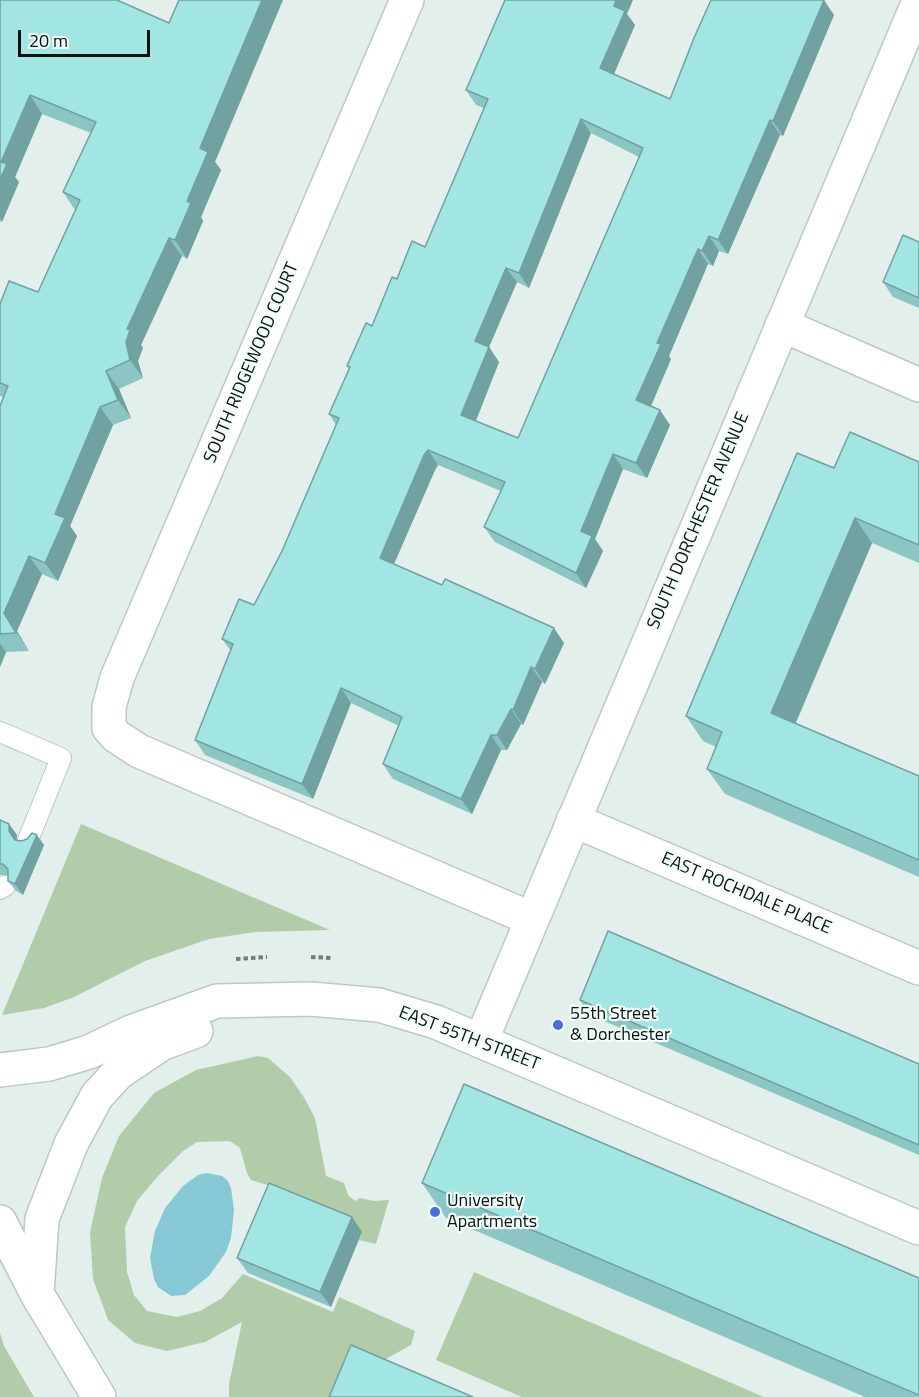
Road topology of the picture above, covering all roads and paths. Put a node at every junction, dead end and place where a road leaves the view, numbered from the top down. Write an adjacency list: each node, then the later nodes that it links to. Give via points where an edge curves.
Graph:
1 (407, 0): 8 (street, SOUTH RIDGEWOOD COURT, via 117,678 109,707 110,728 139,751)
2 (919, 2): 3 (street, SOUTH DORCHESTER AVENUE)
3 (782, 325): 4 (street); 6 (street, SOUTH DORCHESTER AVENUE)
4 (919, 385)
5 (0, 732): 7 (lane, via 61,758)
6 (573, 820): 8 (street, SOUTH DORCHESTER AVENUE); 9 (street, EAST ROCHDALE PLACE)
7 (28, 840)
8 (532, 919): 11 (street, SOUTH DORCHESTER AVENUE)
9 (919, 968)
10 (252, 1000): 11 (street, EAST 55TH STREET, via 311,999 379,1005); 12 (street, EAST 55TH STREET, via 217,1001 131,1032 89,1052 49,1064); 15 (street, via 223,1021 161,1044 118,1073 97,1096 71,1144 42,1219)
11 (481, 1041): 14 (street, EAST 55TH STREET)
12 (0, 1070)
13 (0, 1222): 15 (street)
14 (919, 1228)
15 (37, 1294): 16 (street)
16 (99, 1397)

